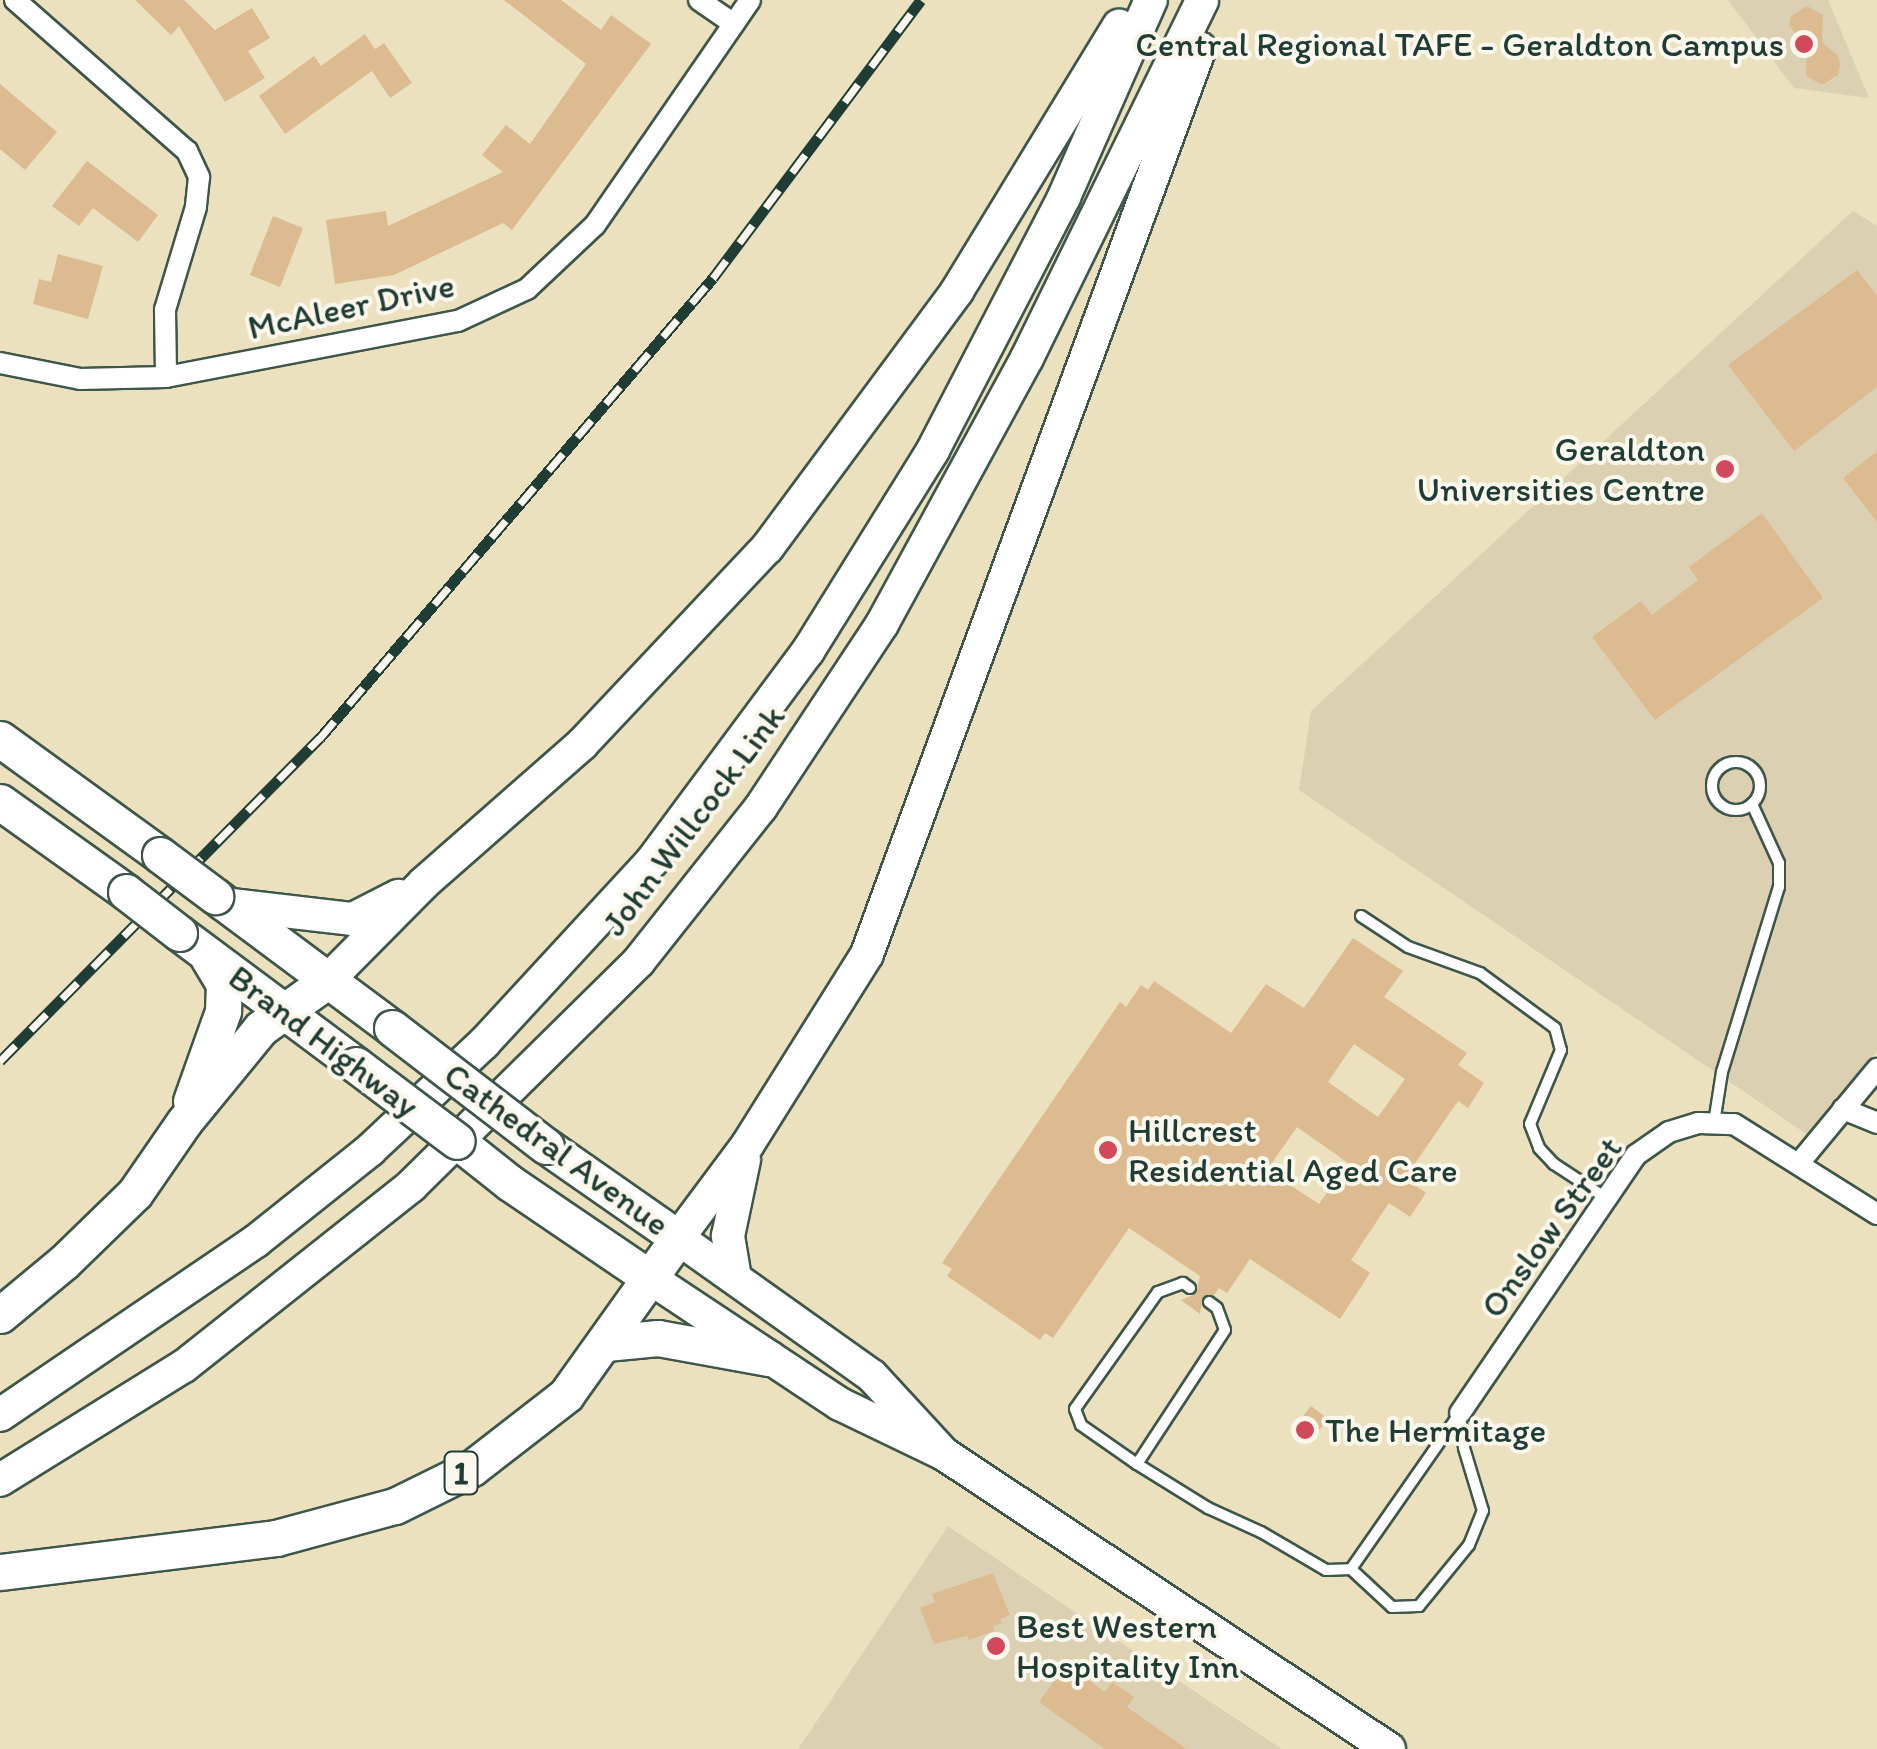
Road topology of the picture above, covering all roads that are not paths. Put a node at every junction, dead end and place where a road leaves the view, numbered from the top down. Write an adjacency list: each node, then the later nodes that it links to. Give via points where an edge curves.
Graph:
1 (15, 0): 10 (street, via 187,151 198,177 196,207 165,310)
2 (699, 0): 8 (street)
3 (750, 0): 8 (street, McAleer Drive)
4 (1132, 0): 14 (main road, via 956,292 768,548 582,744)
5 (1151, 0): 38 (main road, John Willcock Link, via 1064,198 933,450 808,652 652,861 484,1043 370,1150 256,1241)
6 (1202, 0): 41 (main road, John Willcock Link, via 1027,358 882,624 761,806 640,961 410,1186 184,1366)
7 (1220, 0): 25 (main road, via 867,954)
8 (734, 24): 10 (street, McAleer Drive, via 595,225 527,289 458,320)
9 (0, 363): 10 (street, McAleer Drive, via 80,379)
10 (166, 377)
11 (0, 739): 15 (highway, Cathedral Avenue, bridge)
12 (0, 802): 17 (highway, Brand Highway, bridge)
13 (1752, 804): 13 (lane, via 1734,810 1717,800 1712,783 1721,766 1738,761 1755,770 1760,788); 24 (lane, via 1779,863 1779,887 1722,1072)
14 (424, 883): 15 (main road, via 353,918); 18 (main road)
15 (219, 900): 18 (highway, Cathedral Avenue)
16 (1361, 916): 27 (lane, via 1408,947 1480,973 1555,1028 1561,1050 1530,1124 1554,1164)
17 (192, 943): 19 (highway, Brand Highway); 22 (highway, via 224,984 223,1012)
18 (326, 981): 19 (highway); 29 (highway, Cathedral Avenue, bridge)
19 (280, 1010): 22 (highway); 30 (highway, Brand Highway, bridge, via 510,1183)
20 (1877, 1069): 21 (street)
21 (1843, 1109): 23 (street); 26 (street)
22 (184, 1122): 34 (highway, via 135,1192)
23 (1877, 1123)
24 (1714, 1124): 26 (street, via 1734,1124); 27 (street, Onslow Street, via 1669,1132 1636,1156)
25 (748, 1144): 29 (main road); 31 (main road, via 728,1236)
26 (1800, 1162): 28 (street)
27 (1606, 1198): 37 (street, Onslow Street)
28 (1877, 1214)
29 (678, 1238): 30 (highway, 1); 31 (main road, Cathedral Avenue)
30 (650, 1278): 35 (highway, 1); 36 (main road, Cathedral Avenue)
31 (735, 1278): 39 (main road, Cathedral Avenue, via 872,1376)
32 (1190, 1288): 40 (lane, via 1158,1292 1075,1408 1081,1425)
33 (1209, 1302): 40 (lane, via 1224,1330)
34 (0, 1315)
35 (606, 1343): 36 (highway, via 658,1338); 43 (highway, 1, via 566,1395 472,1468 395,1506 276,1538)
36 (768, 1358): 39 (main road, Cathedral Avenue, via 840,1404)
37 (1460, 1413): 42 (lane); 42 (lane, via 1483,1511 1470,1545 1419,1606 1392,1607)
38 (0, 1415)
39 (944, 1454): 44 (main road, Cathedral Avenue)
40 (1138, 1464): 42 (lane, via 1326,1570)
41 (0, 1480)
42 (1351, 1569)
43 (0, 1572)
44 (1390, 1749)

